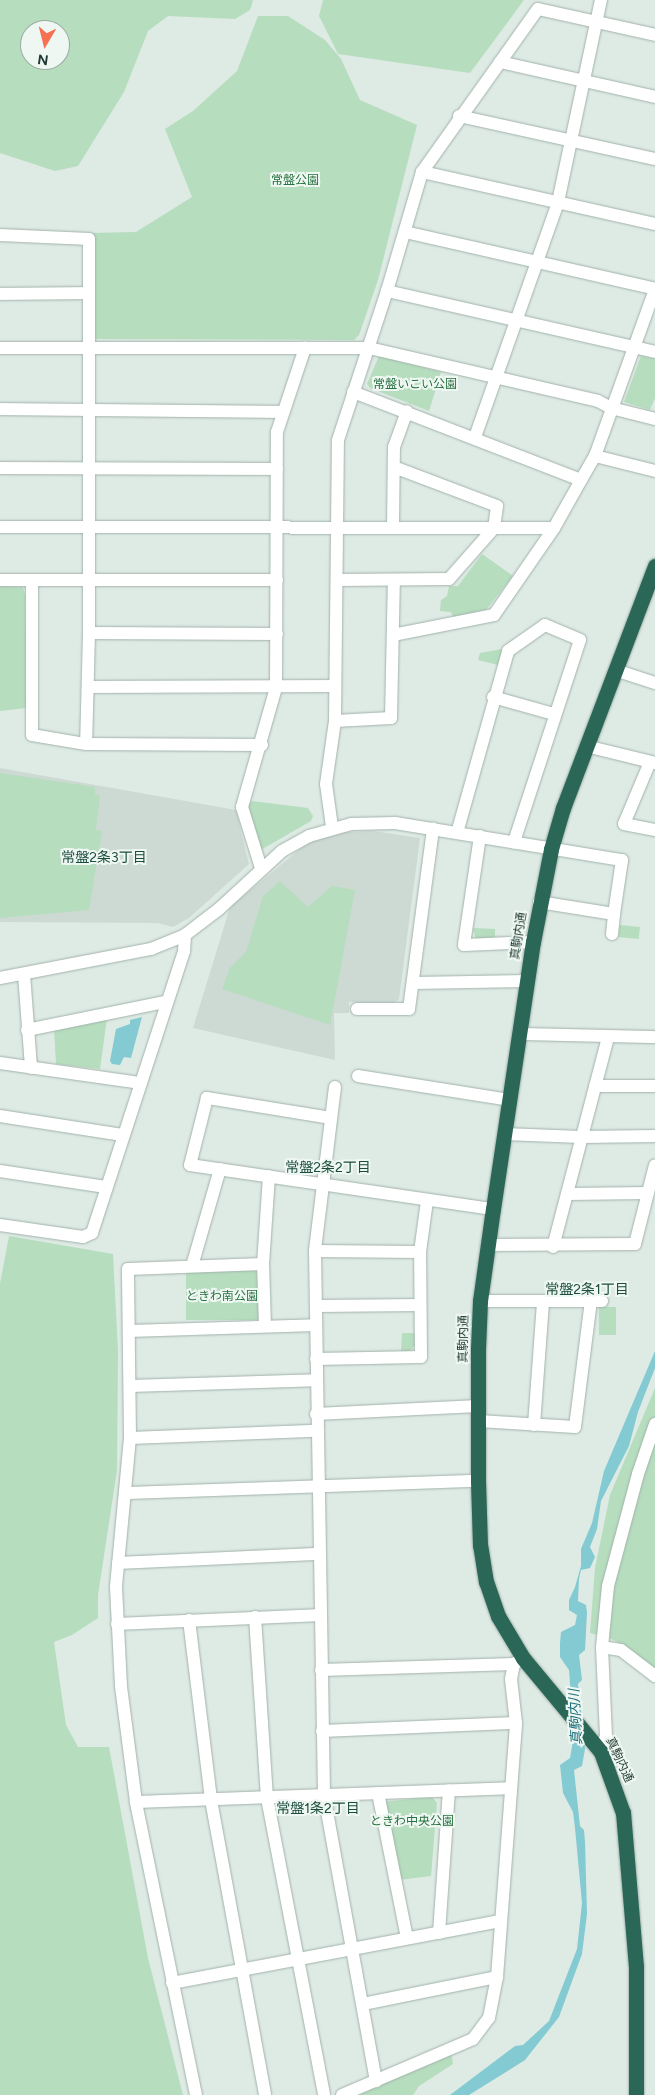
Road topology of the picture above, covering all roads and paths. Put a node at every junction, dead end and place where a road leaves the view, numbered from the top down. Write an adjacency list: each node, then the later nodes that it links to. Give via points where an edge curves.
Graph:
1 (602, 0): 2 (street)
2 (596, 22): 3 (street); 4 (street, via 538,9); 5 (street)
3 (655, 35)
4 (500, 62): 5 (street); 7 (street)
5 (585, 82): 6 (street); 8 (street)
6 (655, 97)
7 (459, 116): 8 (street); 10 (street)
8 (572, 141): 9 (street); 11 (street)
9 (655, 159)
10 (422, 172): 11 (street); 13 (street)
11 (558, 202): 12 (street); 15 (street)
12 (655, 224)
13 (405, 232): 15 (street); 17 (street)
14 (0, 235): 18 (street, via 89,239)
15 (538, 262): 16 (street); 20 (street)
16 (655, 289): 21 (street)
17 (388, 291): 20 (street); 25 (street)
18 (89, 293): 19 (street); 23 (street)
19 (0, 294)
20 (516, 320): 21 (street); 27 (street)
21 (634, 347): 26 (street); 29 (street)
22 (0, 348): 23 (street)
23 (88, 348): 24 (street); 31 (street)
24 (305, 348): 25 (street); 33 (street)
25 (369, 348): 27 (street); 28 (street)
26 (655, 352)
27 (498, 378): 29 (street, via 598,400); 35 (street)
28 (353, 392): 32 (street); 46 (street, via 338,440)
29 (611, 408): 34 (street); 36 (street)
30 (0, 409): 31 (street)
31 (88, 410): 33 (street); 38 (street)
32 (407, 411): 35 (street); 39 (street, via 394,447)
33 (283, 412): 40 (street, via 277,432)
34 (655, 419)
35 (475, 437): 42 (street)
36 (595, 456): 41 (street); 42 (street)
37 (0, 468): 38 (street)
38 (88, 468): 40 (street); 45 (street)
39 (394, 468): 43 (street); 48 (street, via 497,506)
40 (278, 469): 47 (street)
41 (655, 471)
42 (581, 480): 49 (street)
43 (393, 526): 46 (street); 48 (street)
44 (0, 527): 45 (street)
45 (88, 527): 47 (street); 53 (street)
46 (337, 527): 47 (street); 55 (street)
47 (277, 528): 54 (street)
48 (494, 528): 49 (street); 56 (street, via 449,579)
49 (554, 528): 59 (street, via 494,615)
50 (655, 568): 60 (highway, 真駒内通)
51 (0, 580): 52 (street)
52 (32, 580): 53 (street); 68 (street, via 32,735)
53 (89, 580): 54 (street); 57 (street)
54 (277, 580): 58 (street)
55 (337, 580): 56 (street); 62 (street)
56 (394, 580): 59 (street)
57 (89, 633): 58 (street); 63 (street)
58 (277, 634): 64 (street)
59 (393, 635): 67 (street, via 391,718)
60 (616, 670): 61 (street); 70 (highway, 真駒内通)
61 (655, 683)
62 (335, 686): 64 (street); 67 (street)
63 (88, 687): 64 (street); 68 (street)
64 (276, 688): 69 (street)
65 (493, 697): 66 (street); 66 (street, via 508,651 545,625 580,640); 75 (street)
66 (554, 714): 77 (street)
67 (335, 721): 72 (street, via 326,784)
68 (86, 744): 69 (street)
69 (262, 745): 79 (street, via 242,807)
70 (586, 746): 71 (street); 78 (highway, 真駒内通)
71 (652, 762): 74 (street, via 624,824)
72 (332, 827): 73 (street, via 381,823); 79 (street, via 282,850)
73 (433, 829): 75 (street); 88 (street)
74 (655, 830)
75 (457, 833): 76 (street)
76 (480, 836): 77 (street); 84 (street, via 464,946)
77 (514, 842): 78 (street)
78 (551, 849): 80 (highway, 真駒内通); 81 (street, via 622,860)
79 (261, 868): 83 (street, via 219,909)
80 (540, 902): 81 (street); 84 (highway, 真駒内通)
81 (614, 914): 82 (street)
82 (612, 934)
83 (184, 935): 85 (street, via 151,949); 89 (street, via 184,951)
84 (533, 942): 87 (highway, 真駒内通)
85 (24, 974): 86 (street); 91 (street)
86 (0, 978)
87 (527, 981): 88 (street); 92 (highway, 真駒内通)
88 (413, 984): 90 (street, via 409,1009)
89 (166, 1002): 91 (street); 98 (street)
90 (357, 1009)
91 (27, 1030): 96 (street)
92 (519, 1034): 93 (street); 102 (highway, 真駒内通)
93 (608, 1037): 94 (street); 99 (street)
94 (655, 1037)
95 (0, 1063): 96 (street)
96 (31, 1068): 98 (street)
97 (358, 1076): 102 (street)
98 (140, 1083): 105 (street)
99 (595, 1086): 100 (street); 108 (street)
100 (655, 1086)
101 (335, 1087): 104 (street)
102 (509, 1100): 106 (highway, 真駒内通)
103 (0, 1116): 105 (street)
104 (331, 1118): 110 (street, via 207,1098 190,1165); 113 (street)
105 (123, 1134): 114 (street)
106 (504, 1134): 108 (street); 118 (highway, 真駒内通)
107 (655, 1136): 108 (street)
108 (581, 1138): 116 (street)
109 (655, 1165): 115 (street)
110 (220, 1169): 112 (street); 125 (street)
111 (0, 1171): 114 (street)
112 (269, 1176): 113 (street); 124 (street)
113 (321, 1184): 117 (street); 122 (street)
114 (106, 1187): 119 (street, via 92,1233 83,1237)
115 (648, 1193): 116 (street); 121 (street, via 635,1244)
116 (567, 1194): 121 (street)
117 (427, 1201): 118 (street); 123 (street)
118 (493, 1209): 120 (highway, 真駒内通)
119 (0, 1225)
120 (488, 1245): 121 (street); 126 (highway, 真駒内通)
121 (553, 1247)
122 (315, 1251): 123 (street); 129 (street)
123 (420, 1252): 128 (street)
124 (263, 1264): 125 (street); 131 (street)
125 (192, 1266): 132 (street, via 128,1269)
126 (480, 1302): 127 (street); 137 (highway, 真駒内通)
127 (543, 1302): 139 (street); 139 (street, via 597,1301 575,1427)
128 (420, 1305): 129 (street); 133 (street, via 421,1357)
129 (316, 1306): 130 (street)
130 (316, 1325): 131 (street); 133 (street)
131 (265, 1326): 132 (street)
132 (130, 1331): 135 (street)
133 (316, 1359): 134 (street)
134 (316, 1380): 135 (street); 136 (street)
135 (130, 1386): 141 (street)
136 (316, 1414): 137 (street); 140 (street)
137 (479, 1414): 139 (street); 142 (highway, 真駒内通)
138 (655, 1424): 151 (street, via 608,1586)
139 (534, 1425)
140 (316, 1430): 141 (street); 143 (street)
141 (130, 1438): 144 (street)
142 (478, 1481): 143 (street); 152 (highway, 真駒内通, via 480,1545 486,1582)
143 (318, 1486): 144 (street); 145 (street)
144 (127, 1493): 146 (street)
145 (320, 1554): 146 (street); 147 (street)
146 (118, 1563): 150 (street)
147 (321, 1615): 148 (street); 153 (street)
148 (255, 1616): 149 (street); 162 (street)
149 (189, 1620): 150 (street); 163 (street)
150 (117, 1624): 164 (street)
151 (602, 1647): 154 (street, via 621,1650); 157 (street, via 606,1736)
152 (519, 1661): 153 (street); 155 (street, via 511,1679); 157 (highway, 真駒内通, via 559,1698)
153 (321, 1670): 156 (street)
154 (655, 1676)
155 (516, 1723): 156 (street); 158 (street)
156 (322, 1731): 161 (street)
157 (598, 1748): 179 (highway, 真駒内通, via 617,1792 627,1843 637,1984)
158 (510, 1788): 159 (street); 165 (street)
159 (449, 1790): 160 (street); 166 (street)
160 (378, 1793): 161 (street); 167 (street)
161 (324, 1795): 162 (street); 168 (street)
162 (267, 1798): 163 (street); 169 (street)
163 (211, 1800): 164 (street); 170 (street)
164 (136, 1802): 172 (street)
165 (500, 1921): 166 (street); 171 (street)
166 (438, 1933): 167 (street)
167 (407, 1938): 168 (street)
168 (353, 1948): 169 (street); 173 (street)
169 (298, 1959): 170 (street); 177 (street)
170 (243, 1969): 172 (street); 176 (street)
171 (497, 1977): 173 (street); 174 (street, via 492,2012 473,2039)
172 (172, 1983): 175 (street)
173 (363, 2004): 174 (street)
174 (376, 2081): 178 (street)
175 (196, 2095)
176 (265, 2095)
177 (324, 2095)
178 (342, 2095)
179 (636, 2095)

